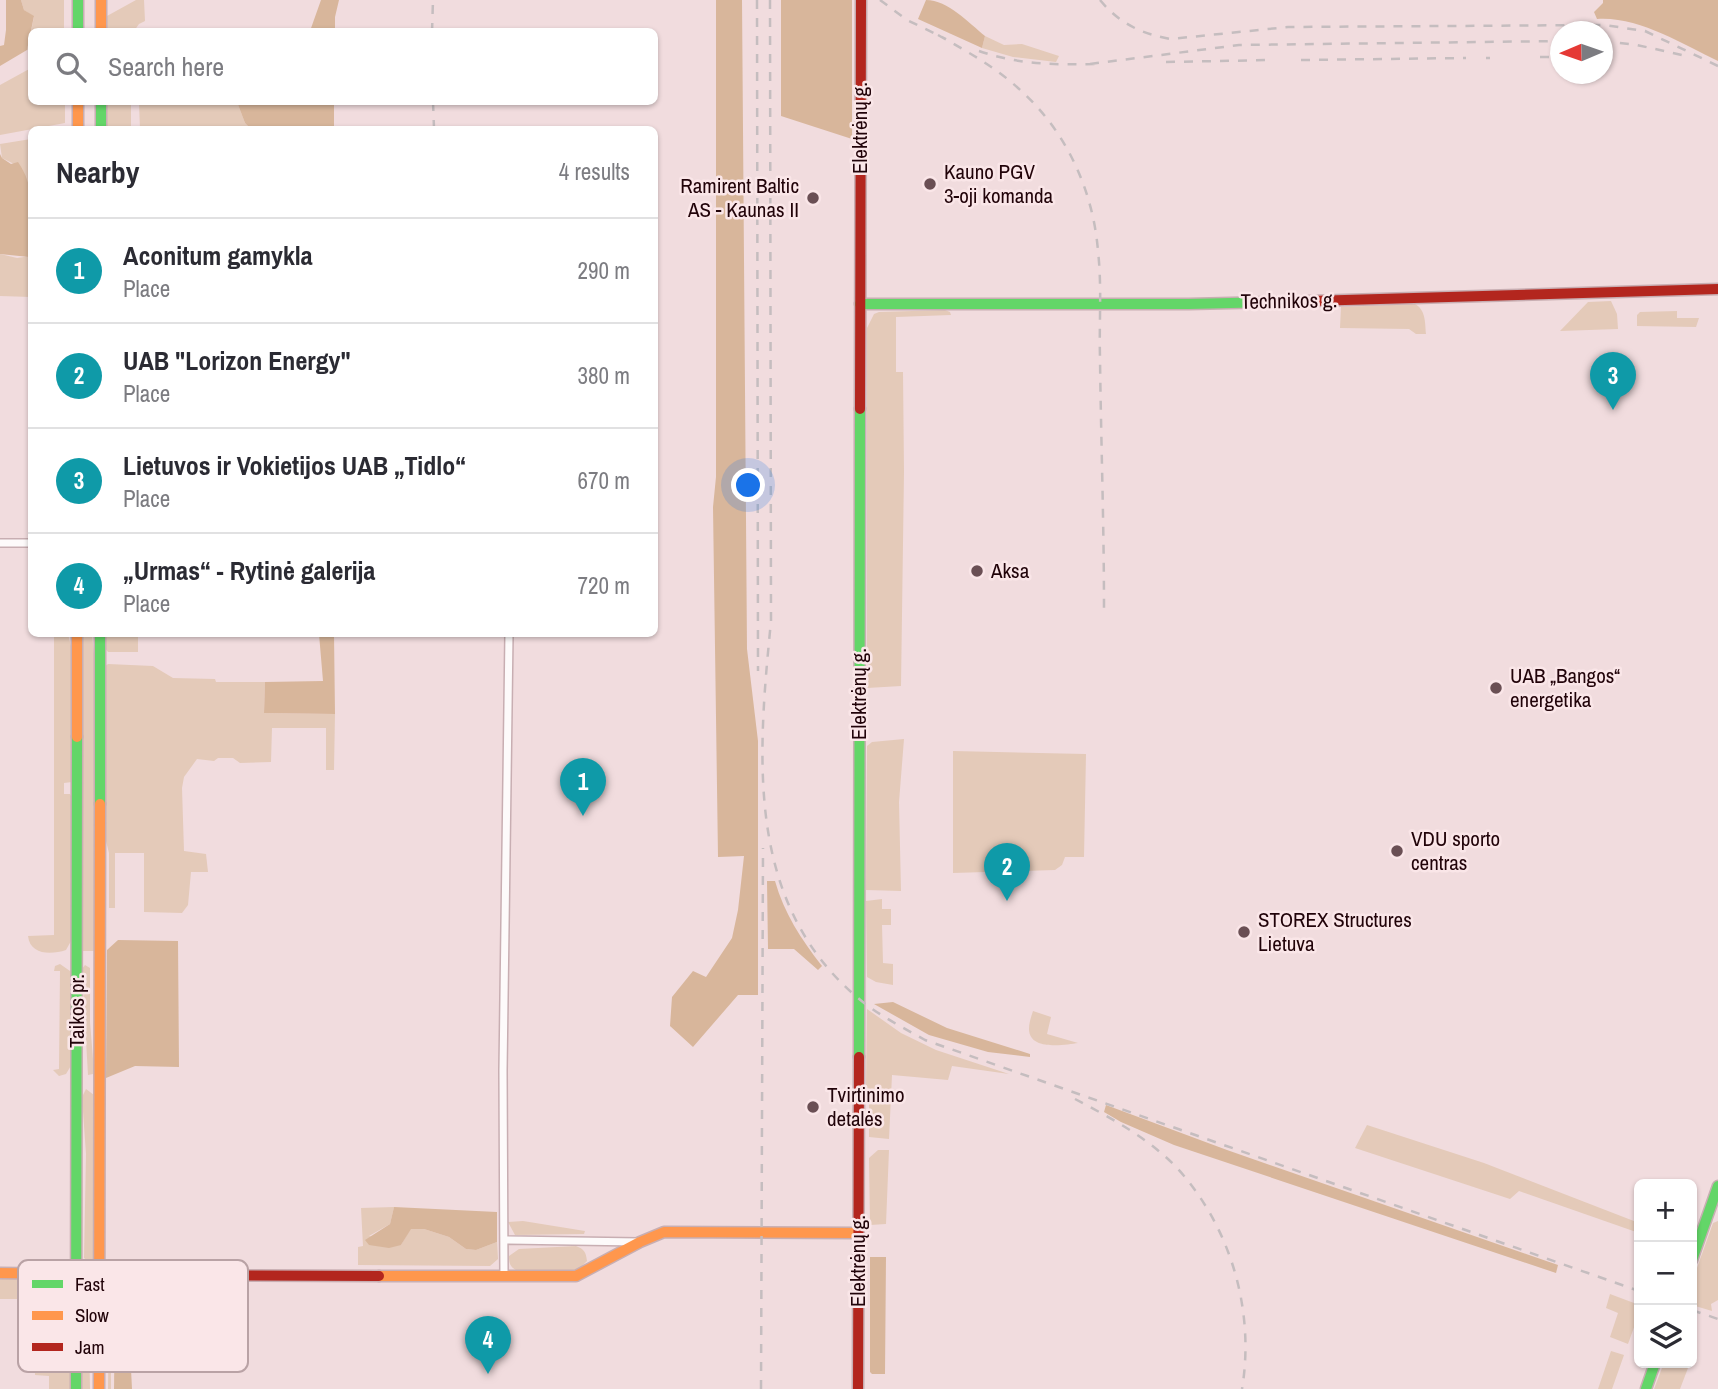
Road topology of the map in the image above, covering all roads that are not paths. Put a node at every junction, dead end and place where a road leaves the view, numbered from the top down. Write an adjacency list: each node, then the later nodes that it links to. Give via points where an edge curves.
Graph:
1 (78, 0): 4 (street)
2 (101, 0): 5 (street)
3 (861, 0): 11 (street, Elektrėnų g.)
4 (78, 28)
5 (101, 28)
6 (78, 105): 8 (street)
7 (101, 105): 9 (street)
8 (78, 126)
9 (101, 126)
10 (1718, 289): 11 (street, Technikos g., via 1189,304)
11 (860, 304): 22 (street, Elektrėnų g.)
12 (0, 543): 13 (street)
13 (28, 543)
14 (77, 637): 17 (street, Taikos pr.)
15 (100, 637): 18 (street, Taikos pr.)
16 (509, 637): 23 (street)
17 (77, 960): 18 (street); 19 (street, Taikos pr.)
18 (99, 960): 20 (street, Taikos pr.)
19 (77, 1077): 20 (street); 26 (street, Taikos pr.)
20 (100, 1081): 27 (street, Taikos pr.)
21 (1718, 1186): 25 (street)
22 (858, 1233): 24 (street, via 670,1232); 33 (street, Elektrėnų g.)
23 (503, 1240): 24 (street); 31 (street)
24 (640, 1242): 31 (street, via 576,1276)
25 (1697, 1246)
26 (75, 1260)
27 (99, 1260)
28 (0, 1273): 29 (street)
29 (18, 1273)
30 (248, 1275): 31 (street)
31 (503, 1276)
32 (1653, 1368): 34 (street)
33 (858, 1389)
34 (1646, 1389)

